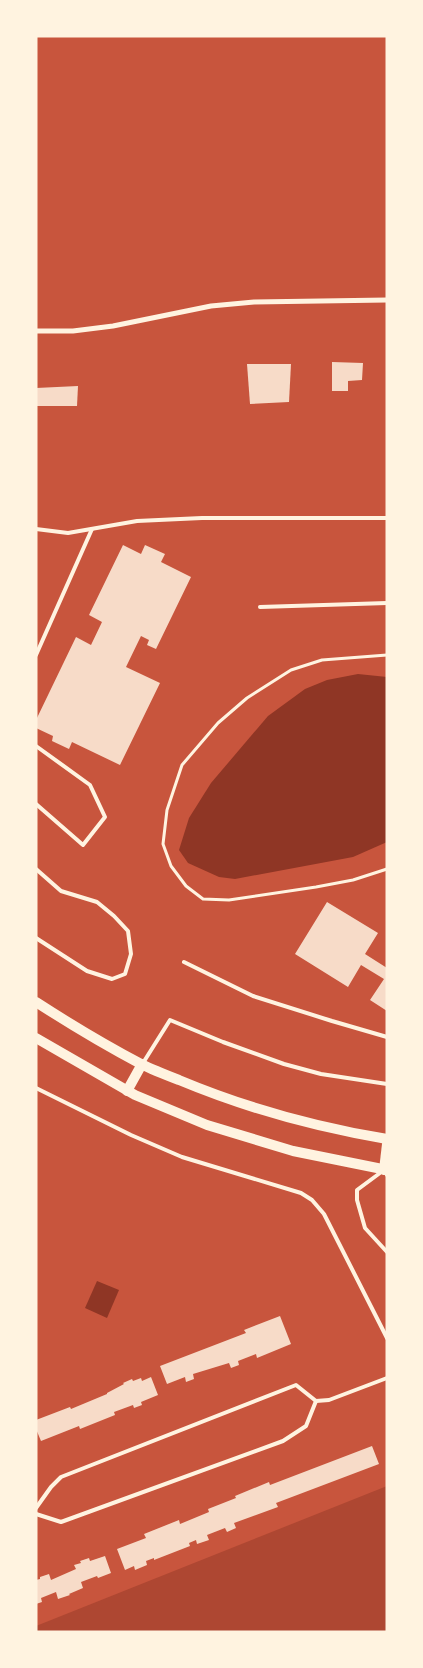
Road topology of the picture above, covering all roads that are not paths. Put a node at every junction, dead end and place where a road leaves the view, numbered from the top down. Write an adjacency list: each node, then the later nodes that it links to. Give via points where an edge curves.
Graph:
1 (387, 300): 2 (street, via 254,302 211,306 105,327)
2 (36, 331)
3 (387, 518): 5 (lane, via 156,520)
4 (36, 529): 5 (lane, via 68,533)
5 (92, 529): 8 (lane)
6 (387, 603): 7 (lane)
7 (260, 607)
8 (36, 655)
9 (36, 746): 10 (lane, via 90,784 105,817 83,845)
10 (36, 804)
11 (36, 869): 12 (lane, via 61,891 97,902 128,931 130,954 125,974 112,979 87,971)
12 (36, 938)
13 (184, 962): 15 (lane, via 253,996)
14 (36, 1002): 17 (main road)
15 (387, 1037)
16 (36, 1038): 20 (main road)
17 (142, 1064): 18 (lane, via 170,1020 293,1066 321,1074); 20 (main road); 21 (main road, via 209,1093 277,1116)
18 (387, 1084)
19 (36, 1088): 25 (lane, via 182,1157 312,1200 324,1214)
20 (127, 1091): 23 (main road, via 207,1124 293,1151)
21 (387, 1139)
22 (387, 1144): 23 (main road)
23 (386, 1171): 24 (lane, via 357,1190 356,1200 365,1228)
24 (387, 1252)
25 (387, 1338)
26 (387, 1378): 27 (lane, via 329,1400)
27 (316, 1400): 28 (lane, via 296,1385 61,1477); 29 (lane, via 306,1426 283,1441 61,1522)
28 (36, 1508)
29 (36, 1514)

